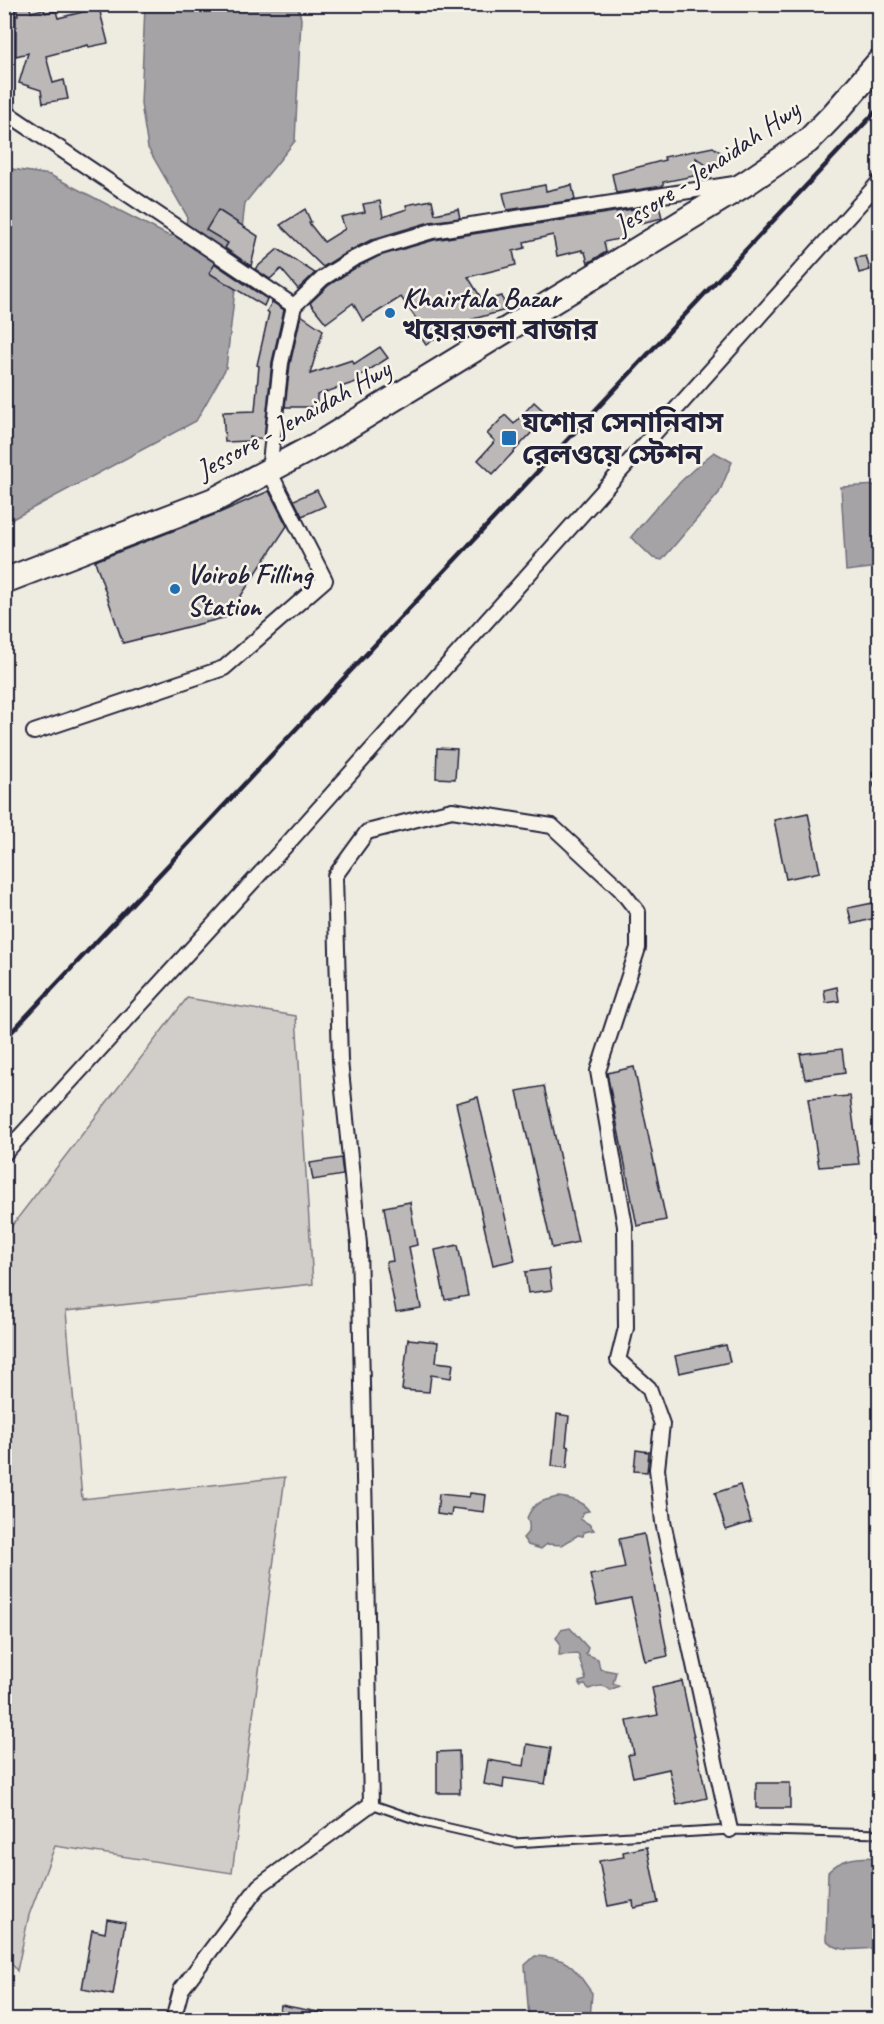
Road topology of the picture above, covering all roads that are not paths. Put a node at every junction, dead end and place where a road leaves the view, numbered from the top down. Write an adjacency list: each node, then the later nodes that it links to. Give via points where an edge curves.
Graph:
1 (7, 4): 3 (street)
2 (879, 61): 5 (highway, Jessore - Jenaidah Hwy, via 808,141)
3 (6, 111): 6 (street)
4 (879, 181): 10 (street, via 289,842)
5 (748, 182): 6 (street, via 432,231 351,260 323,278); 7 (highway, Jessore - Jenaidah Hwy)
6 (294, 306): 7 (street, via 281,363)
7 (269, 471): 8 (highway, Jessore - Jenaidah Hwy, via 214,500); 9 (street, via 325,580 224,668)
8 (4, 581)
9 (34, 732)
10 (4, 1154)
11 (371, 1804): 12 (lane, via 423,1822 515,1842); 12 (street, via 358,1244 340,1061 335,876 367,832 452,810 552,826 620,889 638,912 638,948 598,1071 625,1226 626,1328 618,1360 649,1388 662,1424 657,1469 663,1522); 14 (street, via 259,1886 181,1990)
12 (730, 1830): 13 (lane)
13 (879, 1834)
14 (173, 2019)

